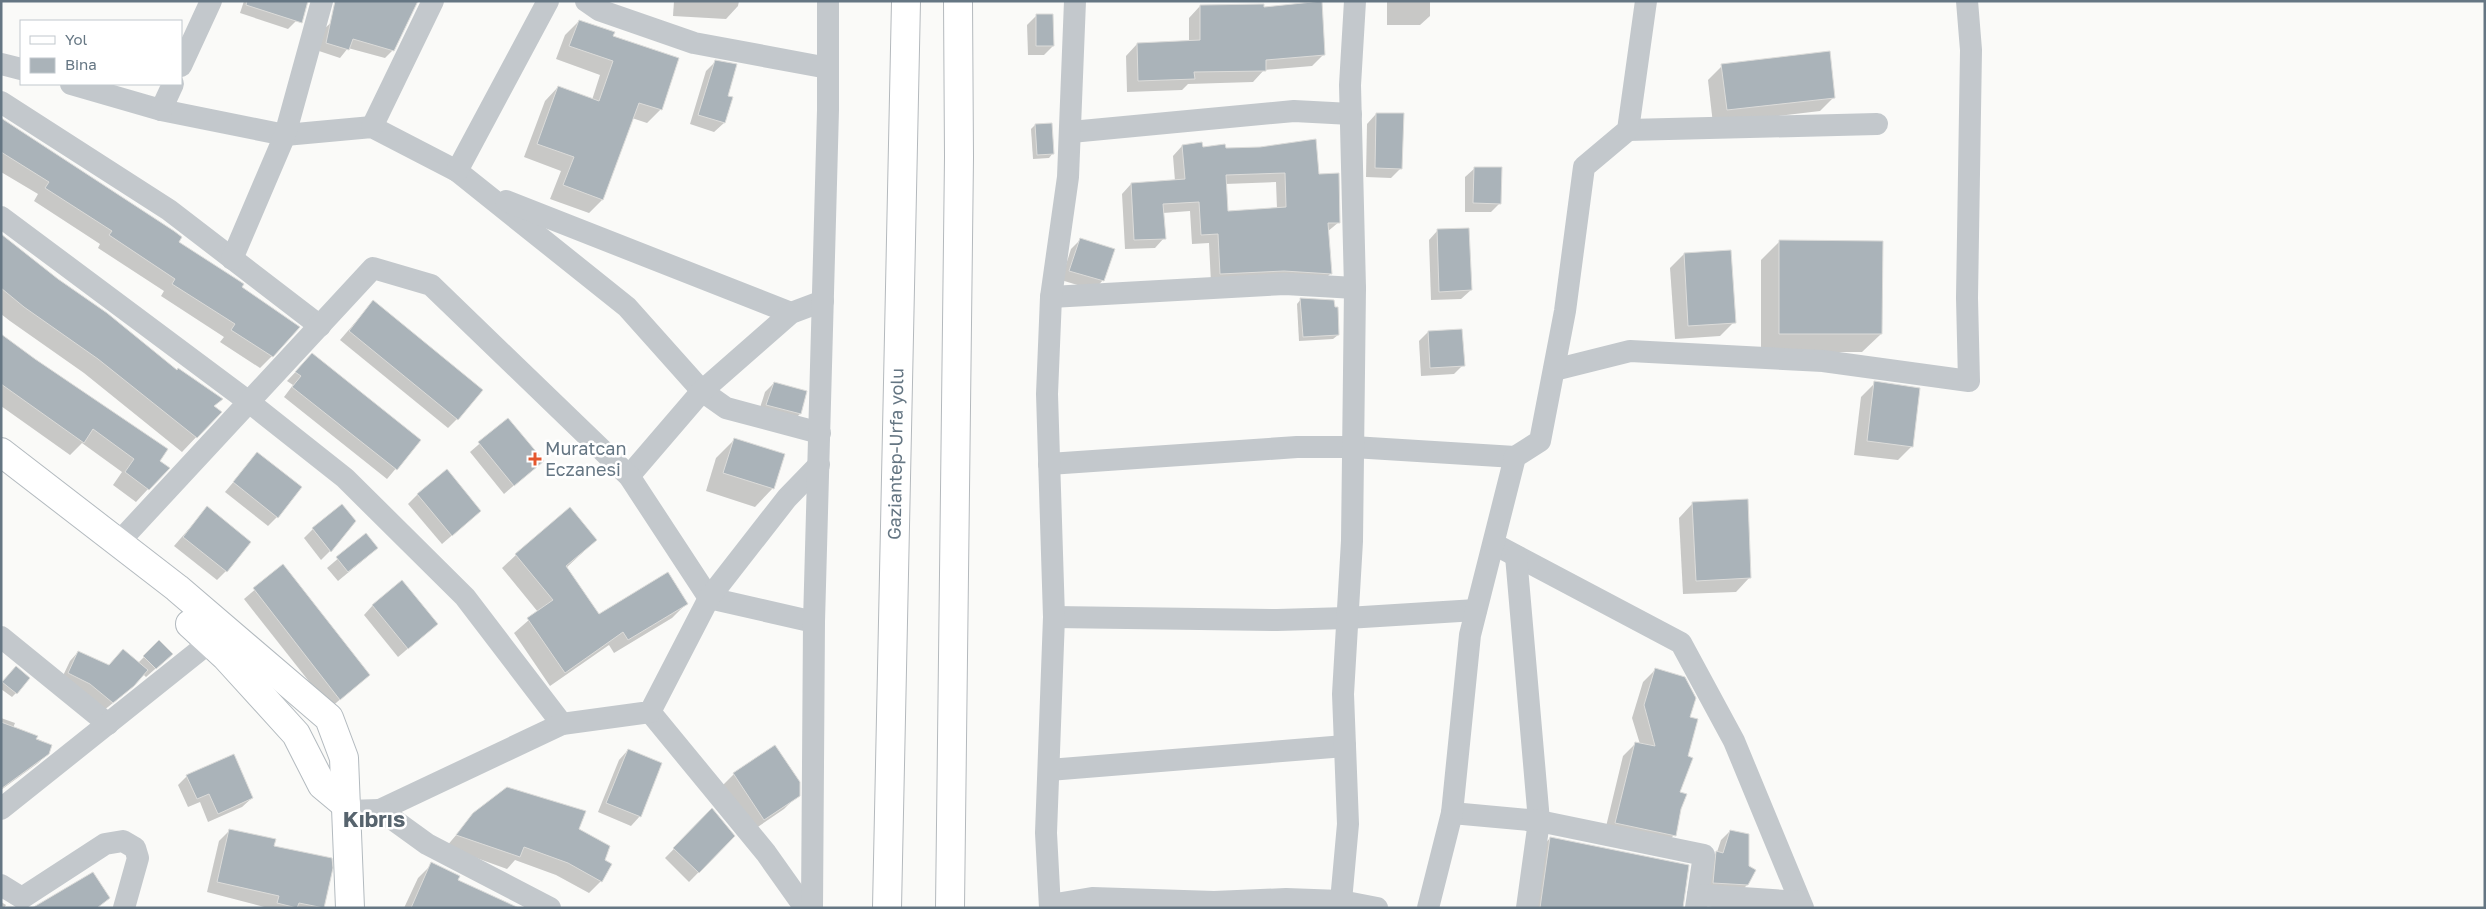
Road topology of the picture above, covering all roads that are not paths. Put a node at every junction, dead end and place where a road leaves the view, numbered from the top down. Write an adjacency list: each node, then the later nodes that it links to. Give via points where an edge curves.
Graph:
1 (211, 1): 14 (street)
2 (322, 1): 26 (street)
3 (433, 1): 23 (street)
4 (548, 1): 27 (street)
5 (586, 1): 15 (street, via 599,10 694,43)
6 (828, 1): 15 (street)
7 (906, 1): 78 (main road, Gaziantep-Urfa yolu)
8 (958, 1): 79 (main road, via 959,177)
9 (1075, 1): 25 (street)
10 (1355, 1): 21 (street)
11 (1646, 1): 24 (street)
12 (1967, 1): 36 (street, via 1971,50 1967,298 1969,381 1823,361 1630,351)
13 (1, 64): 16 (street)
14 (182, 64)
15 (828, 68): 33 (street)
16 (20, 69)
17 (74, 85): 20 (street)
18 (173, 85): 20 (street)
19 (1, 102): 30 (street, via 170,210)
20 (161, 110): 26 (street)
21 (1351, 114): 25 (street, via 1294,111); 31 (street)
22 (1878, 124): 24 (street)
23 (372, 127): 26 (street); 27 (street)
24 (1628, 130): 36 (street, via 1584,167)
25 (1071, 132): 32 (street, via 1068,177)
26 (285, 134): 30 (street)
27 (458, 170): 28 (street)
28 (485, 193): 34 (street); 37 (street, via 627,307)
29 (1, 217): 38 (street)
30 (232, 259): 35 (street)
31 (1355, 288): 32 (street, via 1285,284); 40 (street)
32 (1050, 297): 43 (street)
33 (823, 301): 34 (street); 39 (street)
34 (791, 313): 37 (street)
35 (320, 326): 38 (street); 46 (street, via 373,268 431,285)
36 (1554, 370): 42 (street, via 1540,441)
37 (702, 390): 39 (street, via 726,408); 46 (street)
38 (249, 402): 47 (street); 59 (street, via 345,478 465,597)
39 (820, 433): 44 (street)
40 (1353, 447): 42 (street); 43 (street, via 1297,447); 53 (street)
41 (1, 452): 47 (main road)
42 (1515, 456): 48 (street)
43 (1049, 464): 52 (street)
44 (819, 465): 50 (street, via 788,498); 54 (street)
45 (1, 474): 56 (main road, via 126,569)
46 (629, 476): 50 (street)
47 (119, 542): 62 (main road, via 329,718 344,758 348,792)
48 (1494, 544): 49 (street); 51 (street)
49 (1516, 556): 66 (street); 71 (street, via 1680,643 1734,741)
50 (709, 598): 54 (street); 57 (street)
51 (1476, 610): 53 (street); 65 (street, via 1470,635)
52 (1054, 617): 53 (street); 61 (street)
53 (1348, 618): 60 (street, via 1343,694)
54 (814, 622): 77 (street)
55 (1, 637): 58 (street)
56 (210, 642): 58 (street); 62 (main road, via 296,734 322,785)
57 (650, 712): 59 (street); 76 (street, via 766,853)
58 (108, 724): 63 (street)
59 (562, 724): 64 (street)
60 (1345, 746): 61 (street); 68 (street, via 1348,824)
61 (1049, 770): 72 (street, via 1046,833)
62 (346, 808): 64 (street); 74 (main road)
63 (1, 809)
64 (380, 810): 75 (street, via 427,844)
65 (1452, 813): 66 (street); 81 (street)
66 (1539, 821): 69 (street, via 1704,855); 82 (street)
67 (1, 885): 73 (street, via 22,898 104,844 123,841 135,848 138,858)
68 (1341, 901): 70 (street); 80 (street)
69 (1697, 901): 71 (street)
70 (1317, 904): 72 (street, via 1286,899 1214,902 1092,898)
71 (1801, 905)
72 (1050, 906)
73 (124, 908)
74 (350, 908)
75 (550, 908)
76 (805, 908)
77 (812, 908)
78 (887, 908)
79 (950, 908)
80 (1377, 908)
81 (1428, 908)
82 (1527, 908)

